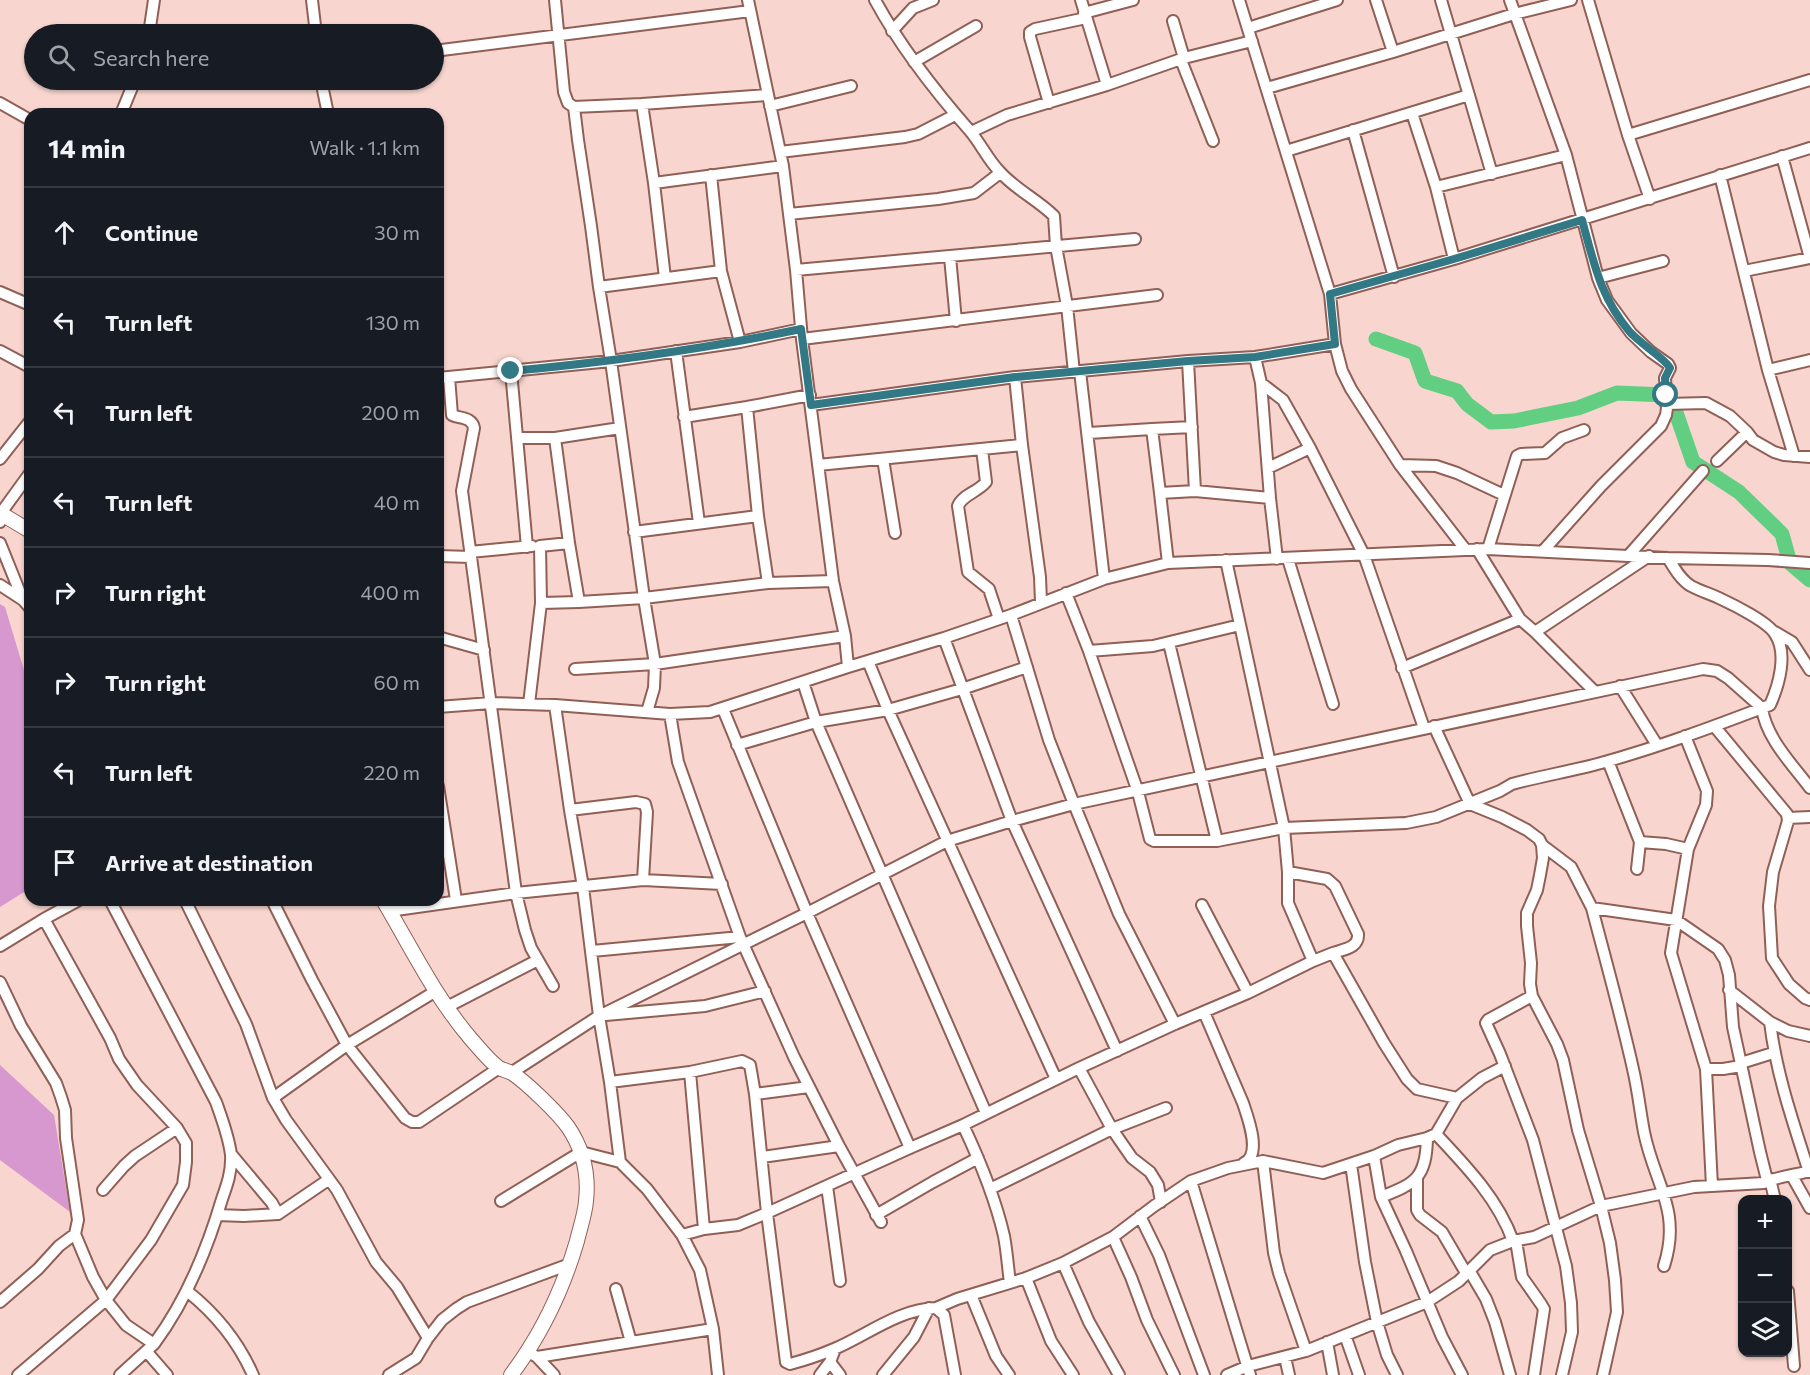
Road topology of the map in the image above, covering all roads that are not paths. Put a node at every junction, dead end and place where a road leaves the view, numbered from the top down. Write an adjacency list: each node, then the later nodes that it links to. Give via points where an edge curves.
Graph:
1 (154, 0): 21 (street)
2 (312, 0): 22 (street)
3 (555, 0): 26 (street)
4 (875, 0): 25 (street)
5 (933, 0): 16 (street)
6 (1081, 0): 19 (street)
7 (1133, 0): 19 (street)
8 (1239, 0): 24 (street)
9 (1337, 0): 15 (street)
10 (1376, 0): 30 (street)
11 (1442, 0): 27 (street)
12 (1510, 0): 18 (street)
13 (1571, 0): 18 (street)
14 (1588, 0): 52 (street)
15 (1320, 2): 24 (street)
16 (912, 4): 25 (street)
17 (749, 5): 26 (street); 40 (street)
18 (1514, 14): 27 (street); 57 (street)
19 (1085, 15): 35 (street); 42 (street, via 1030,32)
20 (1173, 21): 31 (street)
21 (150, 24)
22 (315, 24)
23 (976, 26): 32 (street)
24 (1248, 28): 28 (street)
25 (892, 31): 32 (street)
26 (558, 34): 29 (street); 44 (street, via 564,92)
27 (1451, 34): 30 (street); 39 (street)
28 (1252, 41): 31 (street); 36 (street)
29 (444, 50)
30 (1393, 52): 36 (street)
31 (1182, 59): 35 (street); 53 (street)
32 (914, 62): 48 (street)
33 (1810, 80): 52 (street)
34 (851, 86): 40 (street)
35 (1107, 86): 42 (street)
36 (1267, 88): 55 (street)
37 (131, 90): 45 (street)
38 (323, 90): 46 (street)
39 (1469, 95): 47 (street); 61 (street)
40 (768, 100): 43 (street); 56 (street)
41 (0, 103): 49 (street)
42 (1049, 103): 51 (street, via 1007,115)
43 (642, 104): 44 (street); 64 (street)
44 (574, 107): 80 (street)
45 (123, 108)
46 (327, 108)
47 (1412, 112): 50 (street); 65 (street)
48 (955, 115): 51 (street); 56 (street, via 905,137)
49 (24, 117)
50 (1353, 130): 55 (street); 77 (street)
51 (971, 132): 60 (street)
52 (1628, 135): 66 (street)
53 (1212, 141)
54 (1810, 148): 58 (street)
55 (1286, 151): 82 (street)
56 (780, 152): 59 (street)
57 (1566, 155): 61 (street); 68 (street)
58 (1782, 156): 63 (street); 76 (street, via 1810,258)
59 (783, 166): 62 (street); 67 (street)
60 (1000, 173): 67 (street, via 974,193); 70 (street, via 1054,216)
61 (1492, 174): 65 (street)
62 (711, 175): 64 (street); 75 (street)
63 (1720, 175): 66 (street); 76 (street)
64 (654, 183): 78 (street)
65 (1436, 187): 72 (street)
66 (1650, 199): 68 (street)
67 (789, 214): 74 (street)
68 (1582, 220): 72 (street); 79 (street)
69 (1135, 239): 70 (street)
70 (1056, 246): 71 (street); 85 (street)
71 (950, 257): 74 (street); 86 (street)
72 (1454, 259): 77 (street)
73 (1663, 261): 79 (street)
74 (796, 270): 87 (street)
75 (722, 271): 78 (street); 88 (street)
76 (1744, 271): 97 (street)
77 (1394, 277): 82 (street)
78 (665, 278): 80 (street)
79 (1598, 279): 105 (street, via 1607,300 1631,333 1668,364)
80 (599, 287): 94 (street)
81 (0, 292): 84 (street)
82 (1330, 294): 89 (street)
83 (1157, 295): 85 (street)
84 (24, 300)
85 (1067, 306): 86 (street); 99 (street)
86 (956, 321): 87 (street)
87 (802, 334): 88 (street); 104 (street)
88 (740, 342): 91 (street)
89 (1335, 344): 92 (street); 126 (street, via 1351,389)
90 (0, 351): 96 (street)
91 (676, 351): 94 (street); 107 (street)
92 (1255, 357): 95 (street); 103 (street)
93 (1810, 360): 97 (street)
94 (611, 361): 98 (street); 109 (street)
95 (1188, 361): 99 (street); 108 (street)
96 (24, 364)
97 (1768, 369): 120 (street)
98 (511, 371): 100 (street); 115 (street)
99 (1077, 371): 101 (street); 114 (street)
100 (444, 377)
101 (1015, 377): 104 (street); 117 (street)
102 (444, 381): 148 (street, via 452,415 471,420 474,428 462,491)
103 (1261, 383): 118 (street, via 1283,400); 127 (street)
104 (810, 400): 106 (street); 125 (street)
105 (1666, 404): 113 (street, via 1706,403 1730,416); 147 (street, via 1661,426)
106 (747, 407): 107 (street); 135 (street)
107 (684, 417): 137 (street)
108 (1192, 427): 111 (street); 130 (street)
109 (620, 428): 116 (street); 139 (street)
110 (24, 429): 122 (street)
111 (1152, 429): 114 (street); 131 (street)
112 (1584, 430): 132 (street, via 1562,438 1545,453 1517,456)
113 (1747, 432): 120 (street, via 1774,452); 124 (street)
114 (1089, 433): 158 (street)
115 (517, 438): 116 (street); 144 (street)
116 (555, 438): 142 (street)
117 (1022, 445): 119 (street); 166 (street)
118 (1310, 448): 127 (street); 149 (street)
119 (981, 449): 123 (street); 170 (street, via 986,482 958,506 968,572 989,589)
120 (1794, 456): 121 (street)
121 (1810, 457)
122 (0, 459)
123 (883, 459): 125 (street); 140 (street)
124 (1717, 461)
125 (818, 465): 159 (street)
126 (1401, 465): 132 (street, via 1436,466); 145 (street)
127 (1268, 468): 133 (street)
128 (1702, 471): 150 (street)
129 (24, 481): 134 (street)
130 (1195, 491): 131 (street); 133 (street)
131 (1160, 493): 156 (street)
132 (1504, 495): 146 (street)
133 (1270, 498): 154 (street)
134 (0, 513): 136 (street); 138 (main road)
135 (758, 516): 137 (street); 160 (street)
136 (0, 522)
137 (699, 523): 139 (street)
138 (24, 527)
139 (634, 532): 163 (street)
140 (895, 533)
141 (0, 543): 164 (street)
142 (569, 543): 143 (street); 165 (street)
143 (540, 546): 144 (street); 168 (street)
144 (527, 547): 148 (street)
145 (1465, 549): 146 (street); 149 (street)
146 (1483, 549): 147 (street); 171 (street)
147 (1543, 551): 150 (street)
148 (470, 554): 151 (street); 179 (street)
149 (1364, 555): 154 (street); 185 (street)
150 (1629, 555): 152 (street)
151 (444, 556)
152 (1649, 556): 153 (street); 173 (street)
153 (1668, 558): 157 (street); 174 (street, via 1690,585 1737,606)
154 (1283, 559): 155 (street); 194 (street)
155 (1226, 560): 156 (street); 172 (street)
156 (1168, 563): 158 (street)
157 (1809, 563)
158 (1104, 579): 162 (street)
159 (833, 582): 160 (street); 175 (street)
160 (768, 583): 163 (street)
161 (0, 585): 167 (street)
162 (1066, 593): 166 (street); 180 (street)
163 (644, 598): 165 (street); 182 (street)
164 (24, 599)
165 (579, 602): 168 (street)
166 (1041, 602): 169 (street)
167 (24, 603)
168 (541, 603): 193 (street)
169 (1011, 615): 170 (street); 184 (street)
170 (999, 619): 176 (street)
171 (1520, 619): 173 (street); 185 (street)
172 (1240, 625): 178 (street); 209 (street)
173 (1535, 632): 191 (street)
174 (1774, 632): 187 (street, via 1792,642); 197 (street, via 1782,658 1774,697 1770,705)
175 (845, 636): 182 (street); 183 (street)
176 (944, 638): 181 (street); 190 (street)
177 (444, 639): 179 (street)
178 (1169, 643): 180 (street); 210 (street)
179 (484, 650): 192 (street)
180 (1089, 651): 212 (street)
181 (868, 661): 183 (street); 199 (street)
182 (655, 664): 186 (street); 200 (street)
183 (848, 667): 188 (street)
184 (1027, 667): 190 (street); 213 (street)
185 (1402, 668): 203 (street)
186 (575, 669)
187 (1810, 670)
188 (803, 682): 198 (street); 202 (street)
189 (1620, 686): 191 (street); 197 (street, via 1703,669 1717,671); 207 (street)
190 (962, 689): 199 (street); 218 (street)
191 (1595, 692): 203 (street)
192 (491, 703): 193 (street); 196 (street); 232 (street)
193 (529, 704): 195 (street)
194 (1333, 704)
195 (555, 705): 200 (street); 215 (street)
196 (444, 707)
197 (1762, 708): 204 (street); 211 (street, via 1764,721 1778,746)
198 (723, 709): 201 (street); 206 (street)
199 (888, 710): 202 (street); 221 (street)
200 (647, 712): 201 (street)
201 (670, 714): 230 (street, via 678,762)
202 (816, 722): 206 (street); 228 (street)
203 (1429, 727): 209 (street); 214 (street)
204 (1715, 727): 205 (street); 217 (street)
205 (1685, 736): 207 (street); 225 (street, via 1708,798)
206 (737, 745): 242 (street)
207 (1657, 746): 208 (street)
208 (1608, 761): 214 (street, via 1512,784); 223 (street)
209 (1270, 762): 210 (street); 220 (street)
210 (1202, 777): 212 (street); 222 (street)
211 (1810, 788)
212 (1138, 792): 213 (street); 222 (street, via 1150,839)
213 (1074, 804): 218 (street); 263 (street, via 1119,914)
214 (1470, 804): 220 (street, via 1406,823); 224 (street, via 1527,830)
215 (570, 810): 229 (street, via 645,804); 231 (street)
216 (1810, 816): 217 (street)
217 (1788, 818): 258 (street, via 1773,872 1769,906 1772,958 1789,984)
218 (1012, 821): 221 (street); 266 (street)
219 (444, 824): 233 (street)
220 (1284, 828): 222 (street); 227 (street)
221 (947, 841): 228 (street); 274 (street)
222 (1216, 841)
223 (1640, 842): 225 (street); 226 (street)
224 (1542, 845): 241 (street, via 1571,867); 257 (street, via 1537,890 1527,913)
225 (1688, 849): 244 (street)
226 (1637, 869)
227 (1288, 872): 248 (street, via 1327,879 1335,886 1358,939 1355,945); 250 (street, via 1288,903)
228 (882, 874): 242 (street); 281 (street)
229 (643, 880): 230 (street); 231 (street)
230 (722, 884): 245 (street)
231 (583, 887): 232 (street); 247 (street)
232 (516, 893): 233 (street); 249 (street)
233 (456, 900): 234 (street)
234 (444, 901)
235 (1202, 905): 256 (street)
236 (68, 906): 243 (street)
237 (113, 906): 289 (street, via 216,1102)
238 (188, 906): 278 (street, via 246,1024)
239 (275, 906): 265 (street)
240 (387, 906): 254 (main road)
241 (1592, 908): 244 (street); 308 (street, via 1634,1071 1645,1134)
242 (807, 913): 245 (street); 287 (street)
243 (44, 919): 246 (street); 283 (street, via 119,1059)
244 (1676, 920): 253 (street, via 1718,949 1725,960); 271 (street, via 1671,953)
245 (741, 940): 247 (street); 255 (street); 261 (street)
246 (0, 946)
247 (592, 951): 261 (street)
248 (1333, 953): 250 (street); 279 (street, via 1407,1079 1417,1089)
249 (538, 960): 252 (street); 259 (street)
250 (1313, 961): 256 (street)
251 (0, 982): 321 (street, via 56,1083 65,1110 78,1220)
252 (553, 986)
253 (1729, 990): 262 (street); 268 (street)
254 (436, 991): 259 (main road); 265 (street)
255 (765, 991): 261 (street, via 705,1006); 276 (street)
256 (1248, 993): 260 (street)
257 (1532, 996): 269 (street, via 1486,1023); 313 (street, via 1563,1060 1578,1130)
258 (1810, 1000)
259 (447, 1007): 272 (main road, via 472,1040)
260 (1204, 1012): 263 (street); 296 (street, via 1250,1127 1253,1154)
261 (599, 1016): 272 (street); 275 (street)
262 (1770, 1022): 264 (street); 267 (street)
263 (1175, 1024): 266 (street)
264 (1810, 1037)
265 (347, 1045): 272 (street, via 411,1122 419,1122); 278 (street)
266 (1117, 1051): 270 (street)
267 (1773, 1053): 268 (street); 297 (street)
268 (1741, 1064): 271 (street); 301 (street)
269 (1505, 1066): 279 (street, via 1482,1077); 319 (street, via 1533,1140)
270 (1079, 1068): 274 (street); 284 (street)
271 (1706, 1069): 305 (street)
272 (505, 1070): 288 (main road, via 560,1117)
273 (690, 1072): 275 (street); 277 (street, via 747,1062); 320 (street)
274 (1056, 1079): 281 (street)
275 (610, 1082): 294 (street)
276 (809, 1087): 277 (street); 286 (street)
277 (755, 1094): 291 (street)
278 (273, 1098): 302 (street)
279 (1457, 1098): 285 (street)
280 (1166, 1108): 284 (street)
281 (986, 1113): 282 (street)
282 (963, 1125): 287 (street); 292 (street)
283 (177, 1128): 307 (street, via 135,1156); 335 (street, via 186,1143 183,1185 151,1240)
284 (1112, 1129): 306 (street); 312 (street, via 1158,1185)
285 (1432, 1136): 290 (street); 300 (street); 324 (street, via 1465,1165 1497,1207)
286 (839, 1146): 291 (street); 298 (street)
287 (910, 1148): 298 (street)
288 (581, 1152): 294 (street); 311 (street); 326 (main road, via 586,1201)
289 (231, 1154): 316 (street); 317 (street, via 231,1172)
290 (1374, 1156): 295 (street); 310 (street)
291 (762, 1157): 315 (street)
292 (978, 1158): 298 (street, via 933,1182 879,1219); 306 (street)
293 (1263, 1161): 295 (street, via 1323,1173); 296 (street); 348 (street, via 1274,1253)
294 (620, 1162): 322 (street, via 647,1189)
295 (1351, 1164): 340 (street)
296 (1238, 1166): 303 (street)
297 (1809, 1171): 299 (street)
298 (853, 1173): 304 (street)
299 (1792, 1176): 301 (street); 314 (street)
300 (1417, 1179): 310 (street); 328 (street, via 1417,1210 1442,1232)
301 (1769, 1179): 305 (street, via 1764,1183); 309 (street)
302 (328, 1180): 316 (street); 343 (street, via 376,1262 397,1287)
303 (1191, 1181): 312 (street); 353 (street)
304 (827, 1186): 315 (street); 330 (street)
305 (1712, 1186): 308 (street)
306 (990, 1189): 331 (street, via 1004,1239)
307 (103, 1190)
308 (1664, 1192): 313 (street); 327 (street, via 1671,1224)
309 (1774, 1195)
310 (1381, 1197): 337 (street)
311 (501, 1201)
312 (1161, 1202): 318 (street)
313 (1601, 1206): 319 (street); 380 (street, via 1617,1312)
314 (1810, 1208)
315 (767, 1213): 320 (street, via 738,1225); 347 (street, via 786,1362)
316 (278, 1214): 317 (street)
317 (218, 1215): 333 (street)
318 (1140, 1216): 323 (street); 370 (street, via 1159,1255)
319 (1554, 1227): 324 (street); 379 (street, via 1566,1266 1571,1303 1572,1332)
320 (704, 1229): 322 (street)
321 (75, 1234): 335 (street); 336 (street)
322 (682, 1235): 341 (street, via 700,1270)
323 (1113, 1237): 325 (street); 369 (street)
324 (1514, 1241): 328 (street, via 1490,1250); 378 (street, via 1522,1277 1544,1310)
325 (1063, 1263): 329 (street); 368 (street, via 1089,1322)
326 (570, 1264): 343 (street, via 467,1302 442,1320); 349 (main road)
327 (1664, 1266)
328 (1468, 1272): 337 (street); 377 (street, via 1486,1299)
329 (1026, 1278): 331 (street); 367 (street, via 1051,1341)
330 (840, 1281)
331 (1010, 1283): 334 (street)
332 (616, 1289): 344 (street)
333 (187, 1291): 346 (street); 357 (street, via 228,1331)
334 (971, 1295): 339 (street); 366 (street, via 996,1356)
335 (106, 1300): 346 (street); 354 (street)
336 (0, 1302)
337 (1427, 1302): 340 (street); 376 (street)
338 (1789, 1303): 352 (street)
339 (932, 1308): 347 (street, via 894,1319); 364 (street, via 915,1337); 365 (street, via 944,1315)
340 (1377, 1322): 342 (street); 375 (street)
341 (712, 1329): 344 (street); 361 (street)
342 (1345, 1335): 345 (street); 374 (street)
343 (428, 1338): 358 (street, via 416,1358)
344 (631, 1342): 349 (street)
345 (1327, 1342): 348 (street); 373 (street)
346 (151, 1348): 355 (street); 356 (street)
347 (835, 1349): 351 (street)
348 (1306, 1351): 350 (street)
349 (533, 1355): 359 (main road); 360 (street)
350 (1285, 1357): 353 (street); 372 (street)
351 (830, 1362): 362 (street); 363 (street)
352 (1794, 1366)
353 (1249, 1371): 371 (street)
354 (18, 1375)
355 (120, 1375)
356 (167, 1375)
357 (253, 1375)
358 (389, 1375)
359 (511, 1375)
360 (554, 1375)
361 (717, 1375)
362 (820, 1375)
363 (840, 1375)
364 (884, 1375)
365 (955, 1375)
366 (1009, 1375)
367 (1073, 1375)
368 (1119, 1375)
369 (1174, 1375)
370 (1204, 1375)
371 (1227, 1375)
372 (1289, 1375)
373 (1334, 1375)
374 (1359, 1375)
375 (1398, 1375)
376 (1462, 1375)
377 (1510, 1375)
378 (1534, 1375)
379 (1562, 1375)
380 (1603, 1375)

